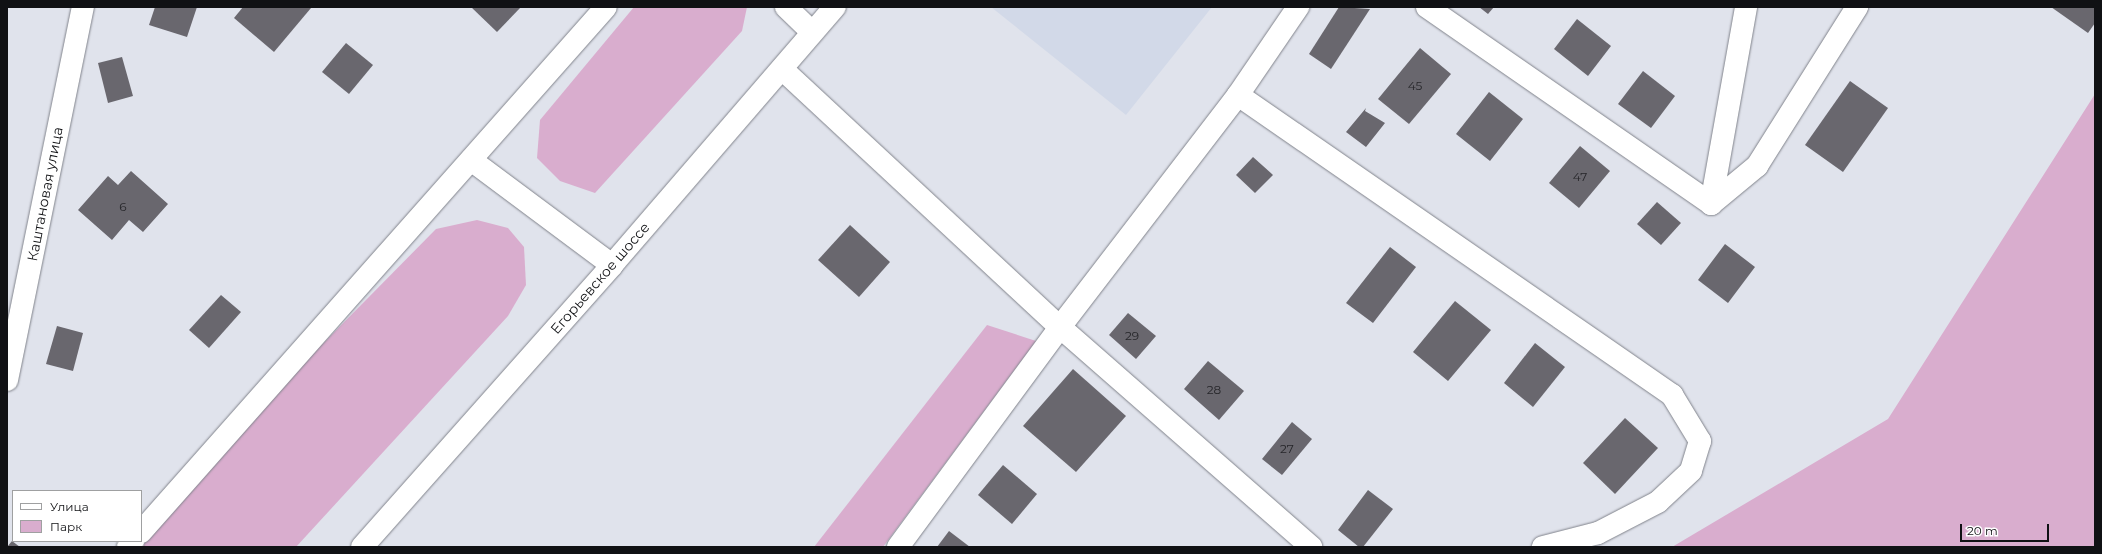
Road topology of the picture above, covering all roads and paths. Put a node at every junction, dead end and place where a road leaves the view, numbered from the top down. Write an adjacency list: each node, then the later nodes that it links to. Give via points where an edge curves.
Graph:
1 (83, 7): 16 (street, Каштановая улица)
2 (606, 7): 12 (street)
3 (786, 7): 9 (street)
4 (835, 7): 9 (street, Егорьевское шоссе)
5 (1298, 7): 11 (street)
6 (1427, 7): 13 (street)
7 (1746, 7): 13 (street)
8 (1857, 7): 13 (street, via 1757,166)
9 (812, 32): 10 (street, Егорьевское шоссе)
10 (782, 69): 14 (street, Егорьевское шоссе); 15 (street)
11 (1238, 95): 15 (street); 21 (street, via 1672,395 1700,441 1691,471 1658,502 1598,533)
12 (471, 160): 14 (street); 17 (street)
13 (1711, 204)
14 (612, 265): 18 (street, Егорьевское шоссе)
15 (1060, 327): 19 (street); 20 (street)
16 (7, 380)
17 (142, 531)
18 (362, 547)
19 (898, 547)
20 (1311, 547)
21 (1543, 547)

